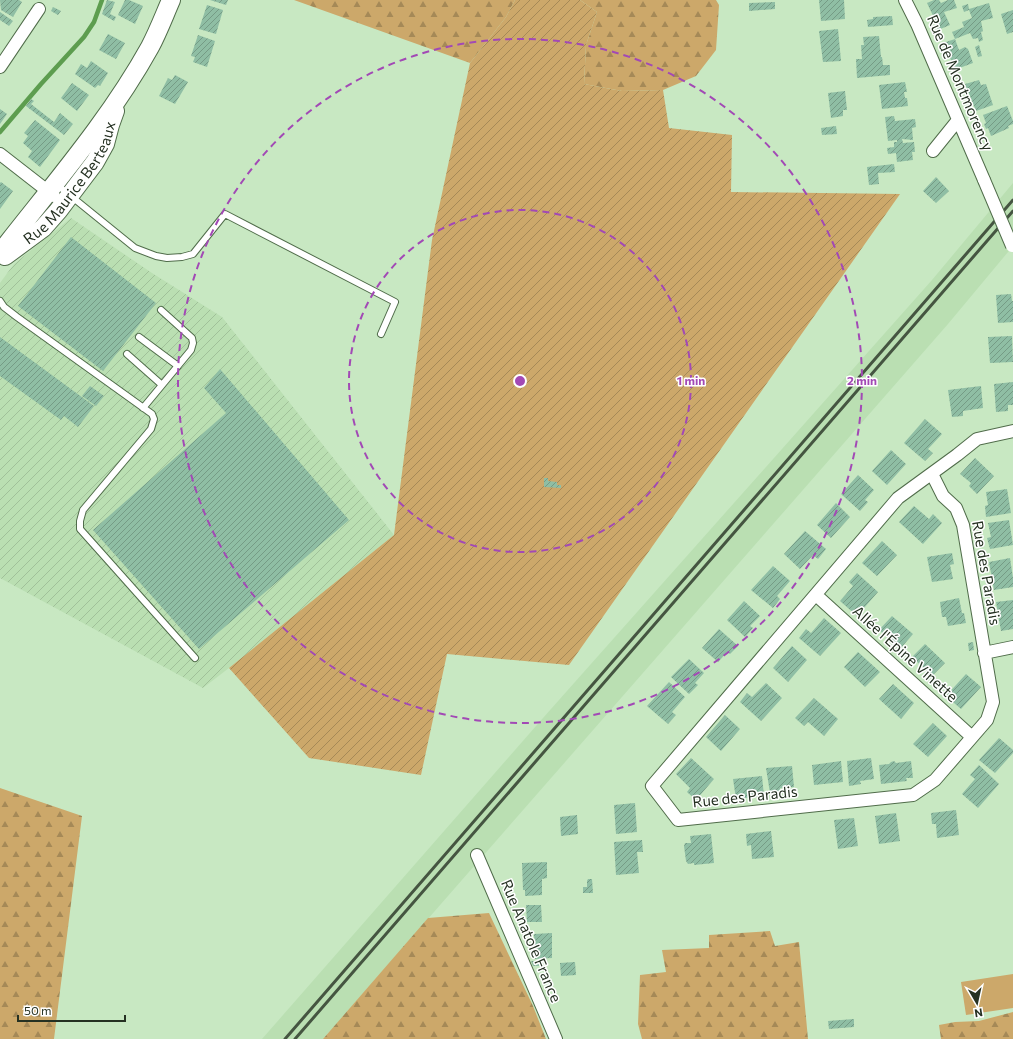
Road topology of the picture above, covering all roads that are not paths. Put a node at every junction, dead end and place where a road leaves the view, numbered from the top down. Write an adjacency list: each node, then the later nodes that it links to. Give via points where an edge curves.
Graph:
1 (171, 0): 5 (main road, Rue Maurice Berteaux, via 151,46)
2 (905, 0): 6 (street, Rue de Montmorency)
3 (39, 9): 4 (street)
4 (0, 68)
5 (122, 92): 9 (main road, Rue Maurice Berteaux); 10 (main road, Rue Maurice Berteaux, via 106,144)
6 (958, 120): 7 (street); 11 (street, Rue de Montmorency, bridge)
7 (933, 151)
8 (0, 154): 9 (street)
9 (51, 187): 10 (street); 12 (main road, Rue Maurice Berteaux)
10 (67, 198): 13 (main road, Rue Maurice Berteaux, via 43,228); 16 (lane, via 135,248 167,258 182,258 193,254 225,214 395,302)
11 (1012, 247)
12 (0, 253)
13 (0, 260)
14 (0, 301): 21 (lane, via 17,317)
15 (161, 310): 19 (lane, via 192,338 191,350)
16 (381, 334)
17 (139, 337): 19 (lane)
18 (127, 354): 20 (lane)
19 (178, 366): 20 (lane)
20 (162, 385): 21 (lane)
21 (143, 408): 27 (lane, via 152,414 154,419 151,429 83,510 80,529)
22 (1013, 431): 23 (street, Rue des Paradis, via 977,439)
23 (932, 474): 24 (street, Rue des Paradis, via 898,498); 26 (street, Rue des Paradis, via 943,496 956,508 963,525)
24 (816, 595): 28 (street, Allée l'Épine Vinette); 28 (street, Rue des Paradis, via 652,786 678,820 912,795 935,780)
25 (1013, 647): 26 (street)
26 (984, 653): 28 (street, Rue des Paradis, via 993,702 987,720)
27 (195, 658)
28 (972, 737)
29 (477, 856): 30 (street, Rue Anatole France)
30 (556, 1039)

